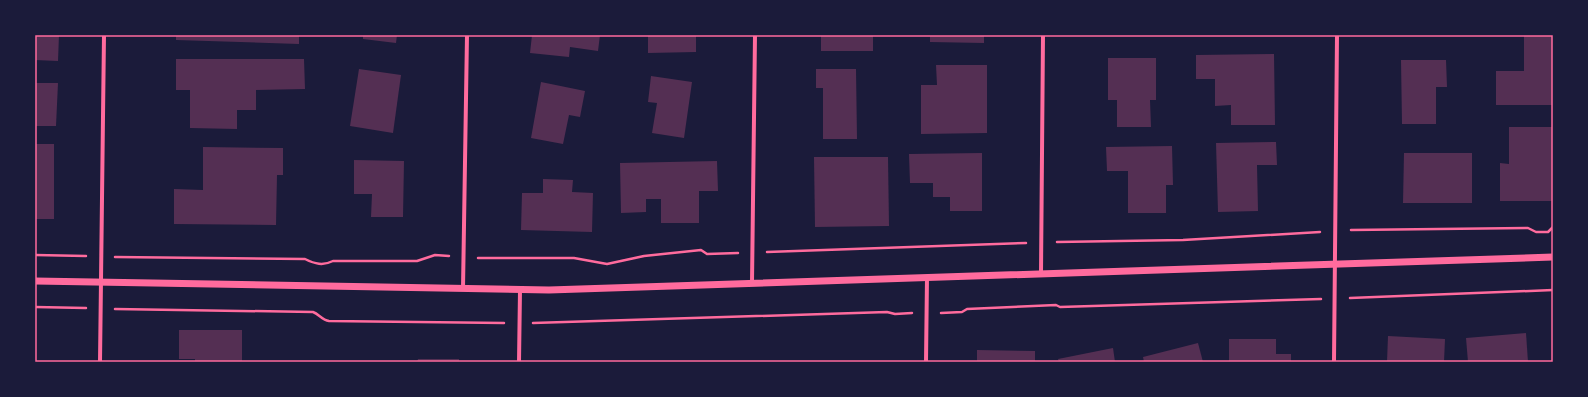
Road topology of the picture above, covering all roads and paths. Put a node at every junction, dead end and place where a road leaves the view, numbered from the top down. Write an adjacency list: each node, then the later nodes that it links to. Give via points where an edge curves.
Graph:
1 (104, 35): 11 (street)
2 (467, 35): 13 (street)
3 (755, 35): 9 (street)
4 (1043, 35): 8 (street)
5 (1337, 35): 7 (street)
6 (1553, 227): 7 (path, via 1548,232 1536,232 1528,228)
7 (1335, 231): 8 (path, via 1182,240); 14 (street)
8 (1041, 243): 9 (path); 15 (street)
9 (752, 253): 13 (path, via 707,254 701,250 644,256 608,264 574,258); 19 (street)
10 (35, 255): 11 (path)
11 (101, 256): 13 (path, via 305,259 314,264 327,264 333,261 417,261 435,255); 18 (street)
12 (1553, 256): 14 (street)
13 (464, 257): 20 (street)
14 (1334, 264): 15 (street); 23 (street)
15 (1041, 274): 16 (street)
16 (927, 277): 19 (street); 26 (street)
17 (35, 281): 18 (street)
18 (100, 282): 20 (street); 25 (street)
19 (752, 283): 21 (street)
20 (463, 289): 21 (street)
21 (520, 290): 27 (street)
22 (1553, 290): 23 (path)
23 (1334, 298): 26 (path, via 1060,307 1056,305); 31 (street)
24 (35, 307): 25 (path)
25 (100, 308): 27 (path, via 313,312 329,321); 28 (street)
26 (927, 313): 27 (path, via 887,312); 30 (street)
27 (520, 324): 29 (street)
28 (100, 362)
29 (519, 362)
30 (926, 362)
31 (1334, 362)

